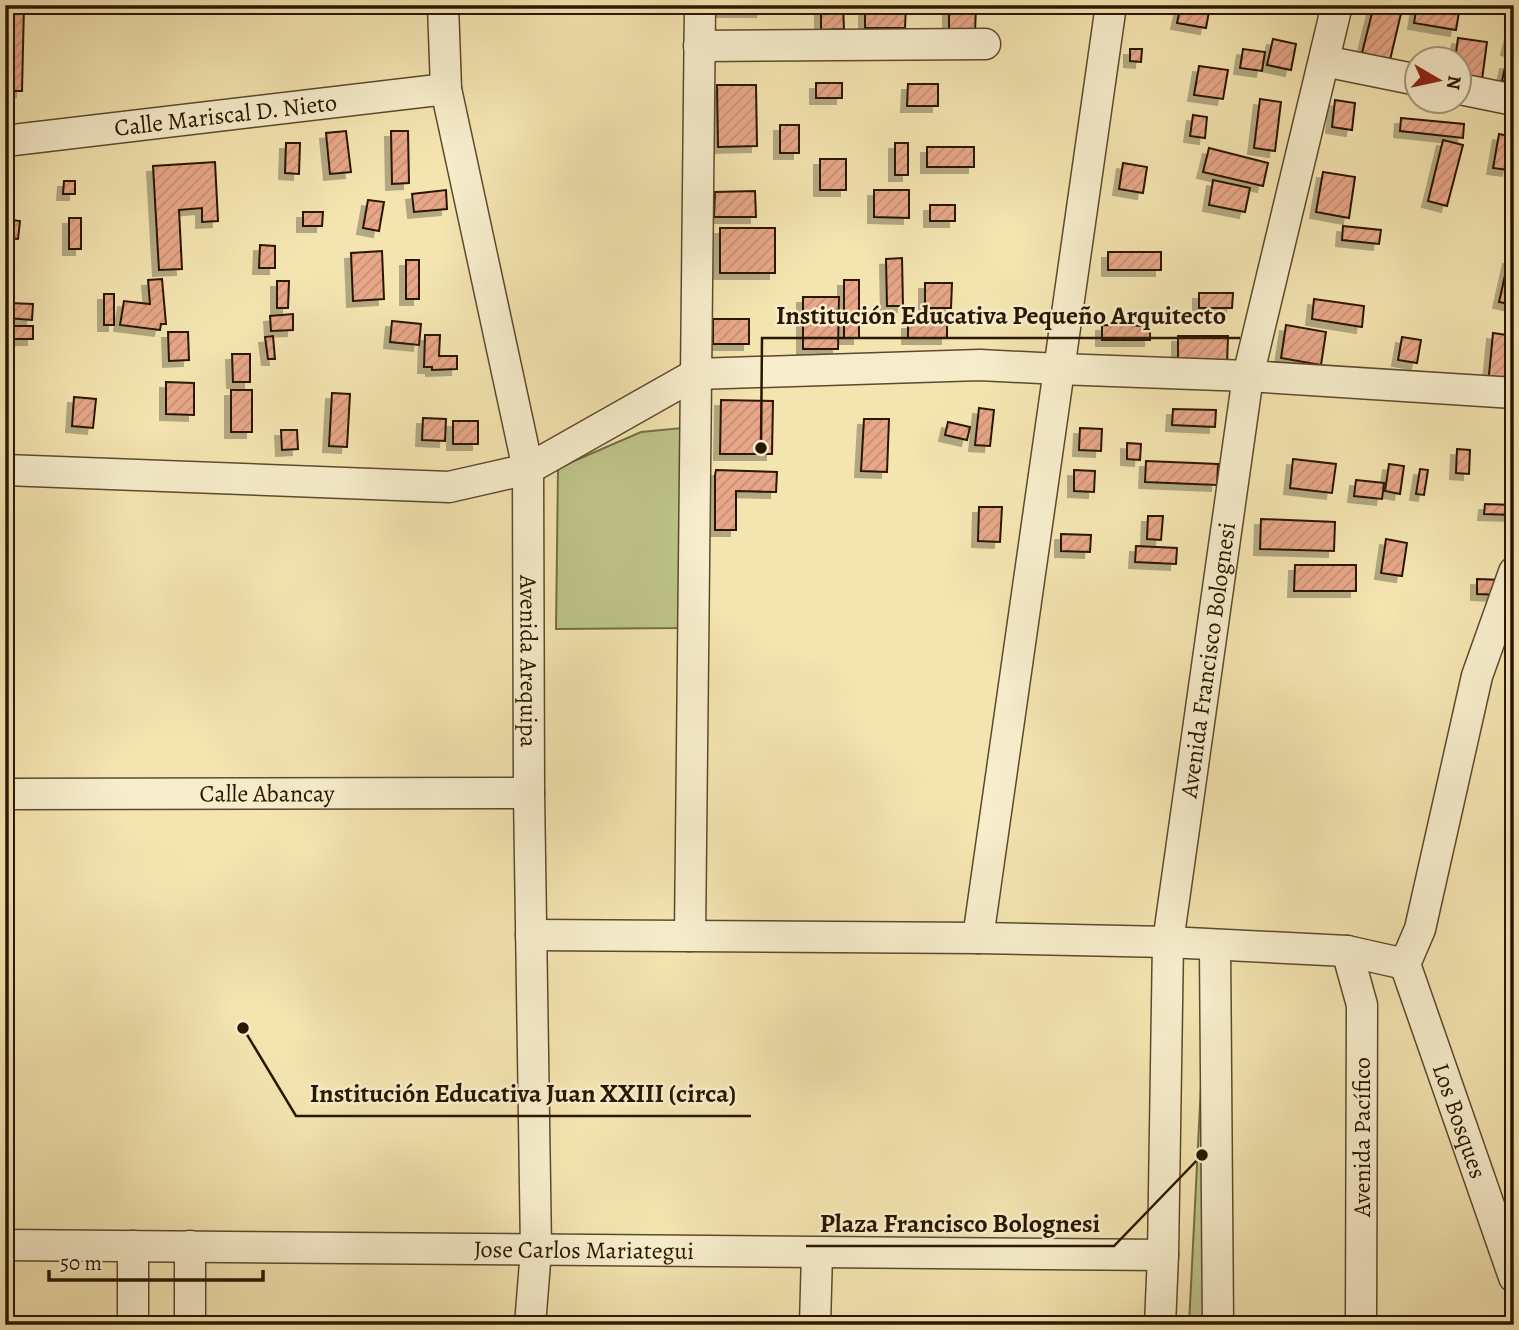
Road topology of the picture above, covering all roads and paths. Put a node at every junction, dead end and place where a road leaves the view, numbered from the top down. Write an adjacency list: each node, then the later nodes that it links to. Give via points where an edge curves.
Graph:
1 (443, 5): 9 (street, Avenida Arequipa)
2 (700, 5): 6 (street)
3 (1111, 5): 13 (street)
4 (1337, 5): 7 (street, Avenida Francisco Bolognesi)
5 (985, 44): 6 (street)
6 (699, 46): 14 (street)
7 (1324, 61): 8 (street); 15 (street, Avenida Francisco Bolognesi)
8 (1404, 77)
9 (446, 89): 12 (street, Calle Mariscal D. Nieto); 17 (street, Avenida Arequipa)
10 (1474, 92): 11 (street)
11 (1514, 100)
12 (5, 141)
13 (1059, 369): 14 (street, via 980,365); 15 (street); 24 (street)
14 (696, 374): 17 (street); 23 (street)
15 (1248, 376): 16 (street); 25 (street, Avenida Francisco Bolognesi)
16 (1514, 393)
17 (528, 469): 18 (street, via 449,487); 20 (street, Avenida Arequipa)
18 (5, 470)
19 (1514, 572): 28 (street, via 1477,676 1420,929)
20 (530, 793): 21 (street, Calle Abancay); 22 (street, Avenida Arequipa)
21 (5, 794)
22 (531, 934): 23 (street); 32 (street, Avenida Arequipa)
23 (690, 936): 24 (street)
24 (978, 937): 25 (street)
25 (1168, 942): 26 (street); 34 (street, Avenida Francisco Bolognesi)
26 (1215, 946): 27 (street); 41 (street)
27 (1347, 951): 28 (street); 42 (street, Avenida Pacífico, via 1362,1005)
28 (1405, 964): 35 (street, Los Bosques)
29 (5, 1245): 30 (street, Jose Carlos Mariategui)
30 (133, 1246): 31 (street, Jose Carlos Mariategui); 36 (street)
31 (190, 1247): 32 (street, Jose Carlos Mariategui); 37 (street)
32 (536, 1250): 33 (street, Jose Carlos Mariategui); 38 (street, Avenida Arequipa)
33 (817, 1253): 34 (street, Jose Carlos Mariategui); 39 (street)
34 (1163, 1255): 40 (street, Avenida Francisco Bolognesi)
35 (1514, 1278)
36 (132, 1325)
37 (190, 1325)
38 (530, 1325)
39 (815, 1325)
40 (1160, 1325)
41 (1218, 1325)
42 (1361, 1325)

